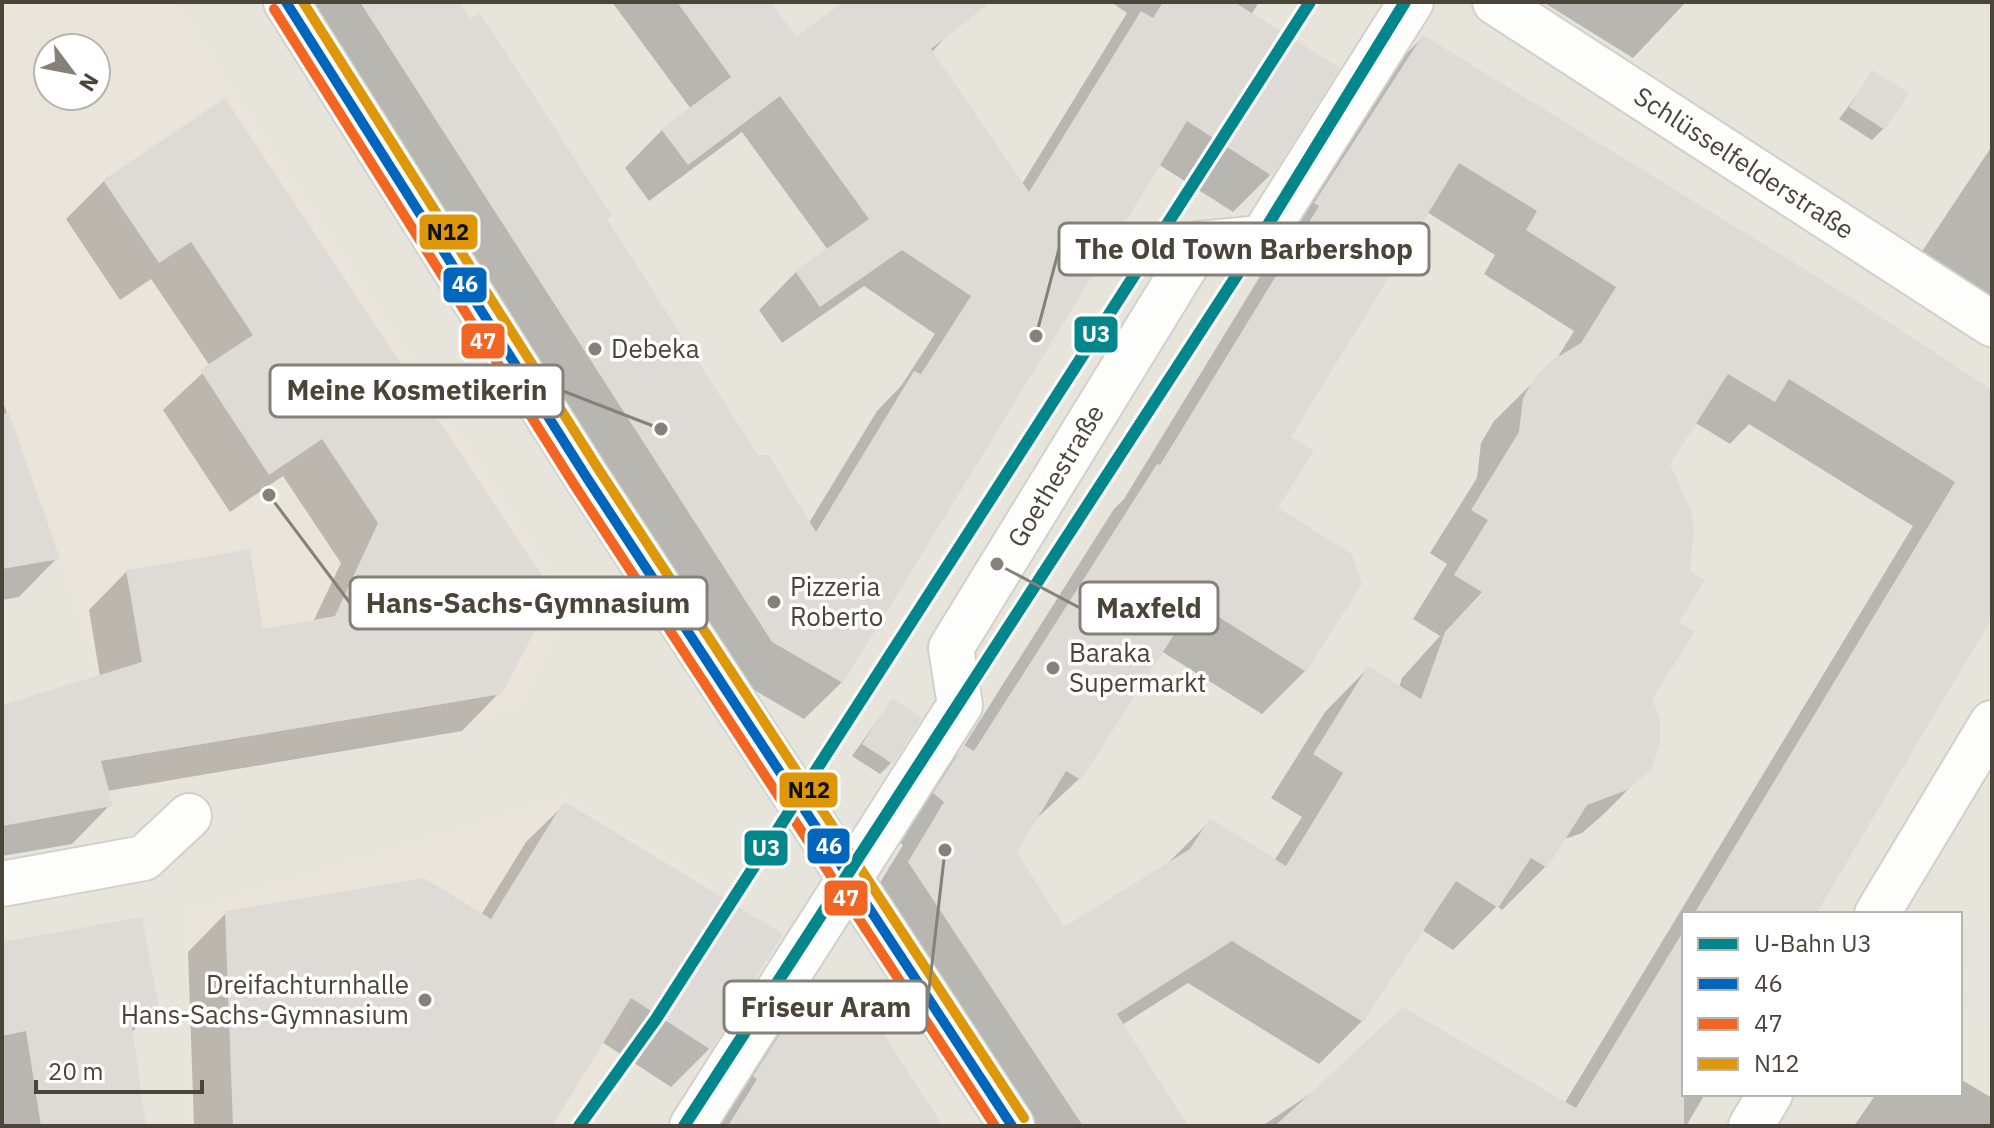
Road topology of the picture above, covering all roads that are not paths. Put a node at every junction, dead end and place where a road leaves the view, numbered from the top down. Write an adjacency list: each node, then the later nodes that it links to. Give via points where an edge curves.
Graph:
1 (286, 2): 7 (street)
2 (1411, 2): 7 (street, Goethestraße, via 1262,238 1199,244 951,648 960,705)
3 (1495, 2): 4 (street, Schlüsselfelderstraße)
4 (1992, 324)
5 (1992, 723): 9 (street)
6 (189, 816): 8 (street, via 144,858)
7 (850, 881): 11 (street, Goethestraße); 12 (street)
8 (2, 884)
9 (1878, 912)
10 (1769, 1096): 13 (street)
11 (692, 1126)
12 (1012, 1126)
13 (1751, 1126)

